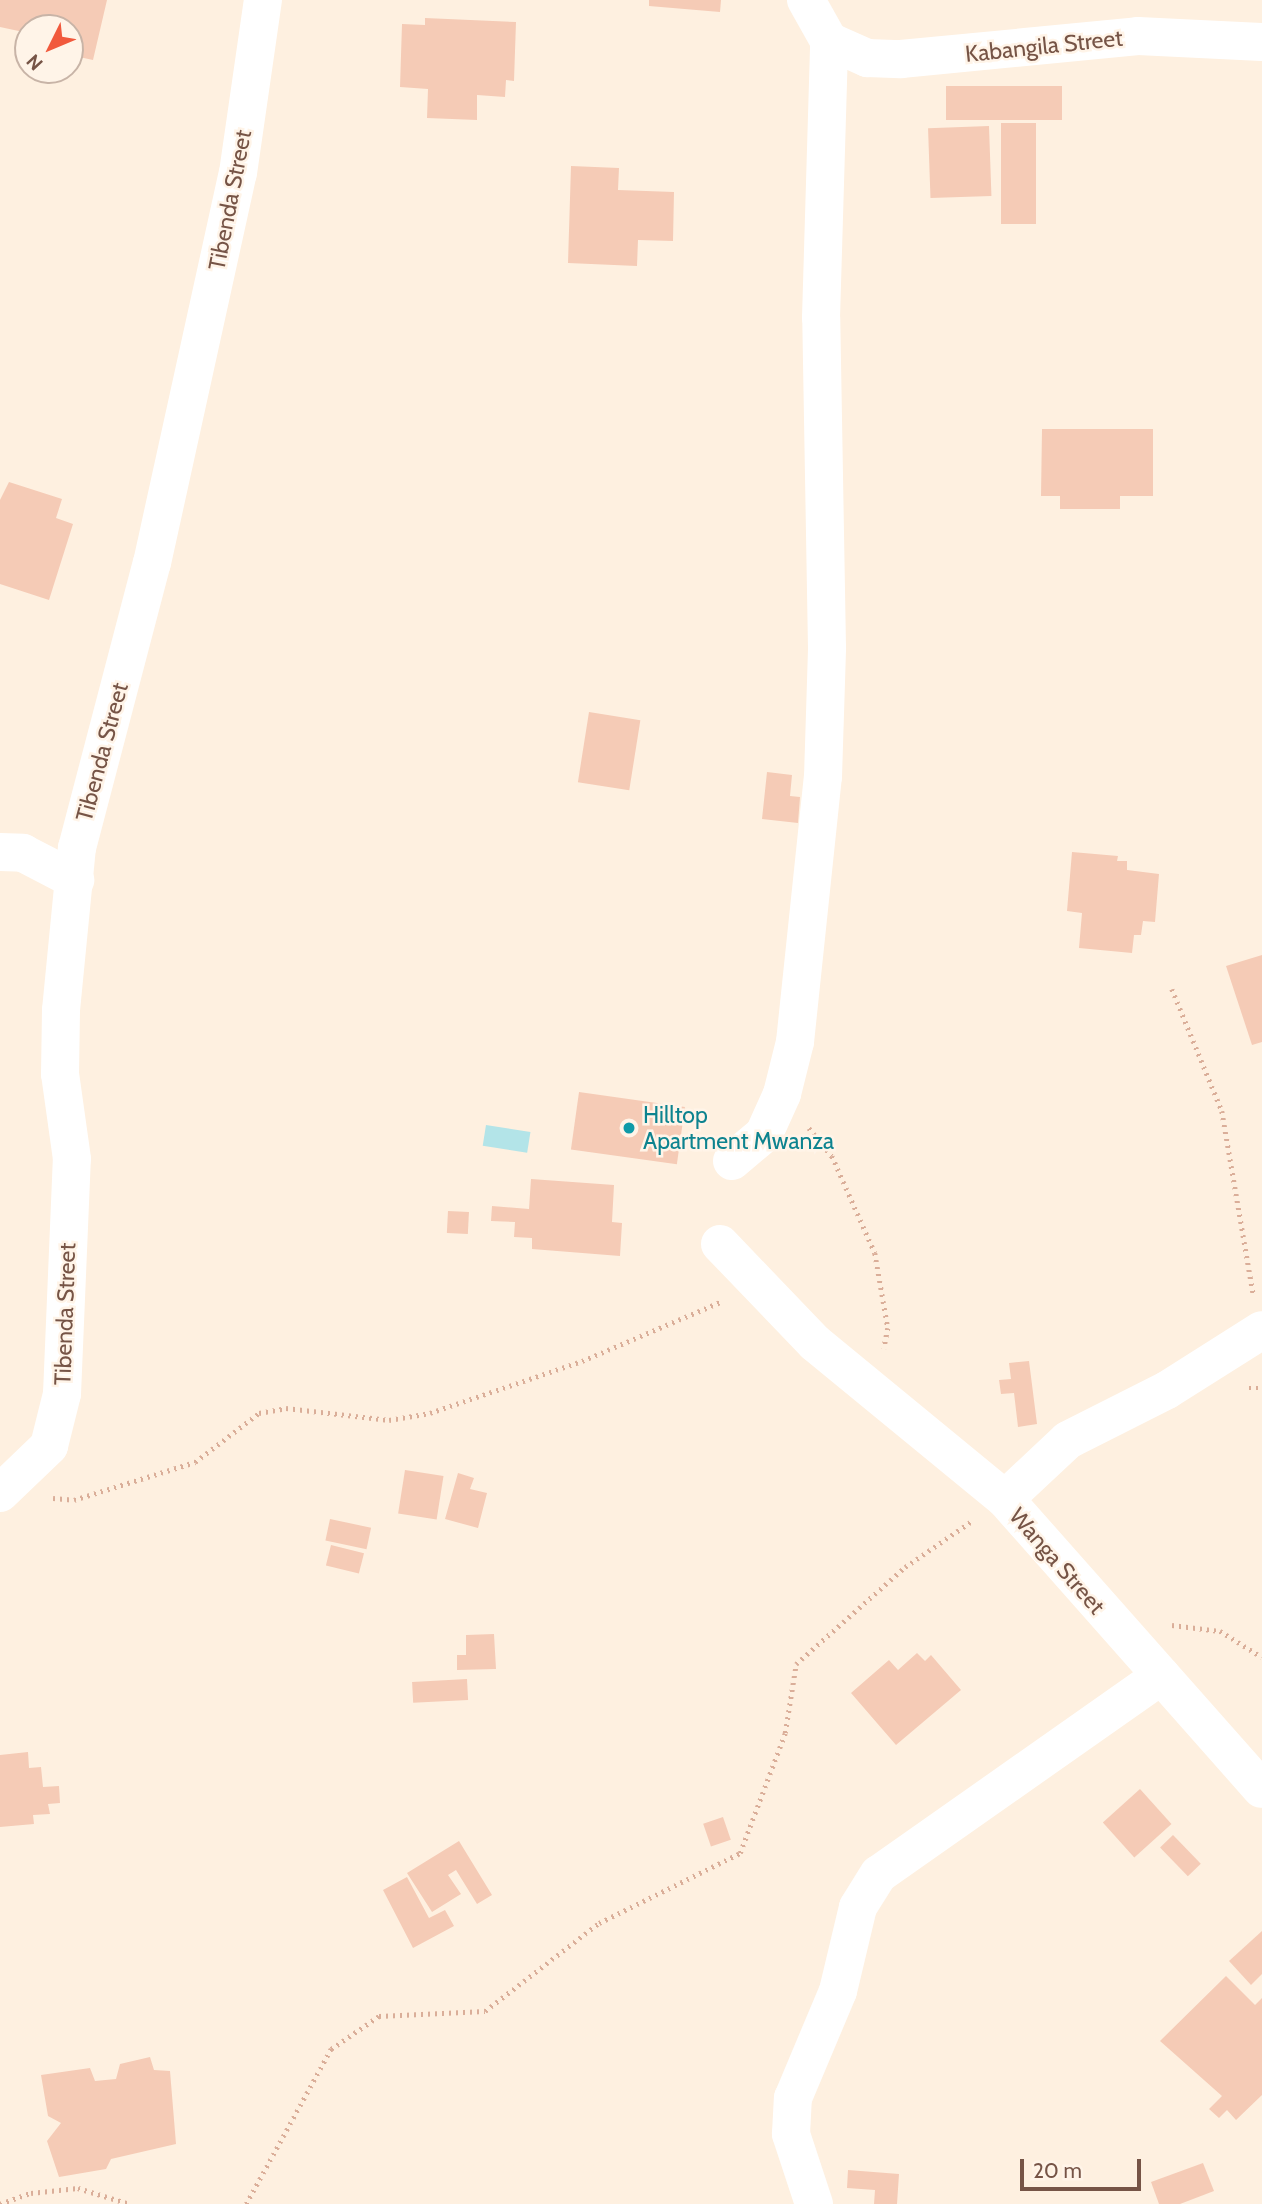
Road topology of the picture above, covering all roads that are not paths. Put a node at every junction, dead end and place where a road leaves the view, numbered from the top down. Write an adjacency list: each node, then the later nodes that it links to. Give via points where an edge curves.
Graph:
1 (262, 0): 6 (street, Tibenda Street, via 239,173 152,563 77,848)
2 (806, 0): 3 (street)
3 (829, 41): 4 (street, Kabangila Street, via 867,58 901,59 1138,36); 7 (street, via 821,318 827,648 823,777 795,1042 782,1094 764,1134)
4 (1262, 42)
5 (0, 852): 6 (street, via 23,853)
6 (75, 880): 10 (street, Tibenda Street, via 61,1010 60,1074 72,1159 62,1394 49,1446)
7 (732, 1161)
8 (720, 1244): 11 (street, via 815,1343)
9 (1257, 1333): 11 (street, Wanga Street, via 1167,1390 1068,1440)
10 (4, 1493)
11 (1004, 1499): 12 (street, Wanga Street)
12 (1161, 1676): 13 (street, Wanga Street); 14 (street, via 879,1874 858,1907 838,1991 793,2098 791,2134)
13 (1262, 1789)
14 (814, 2204)

